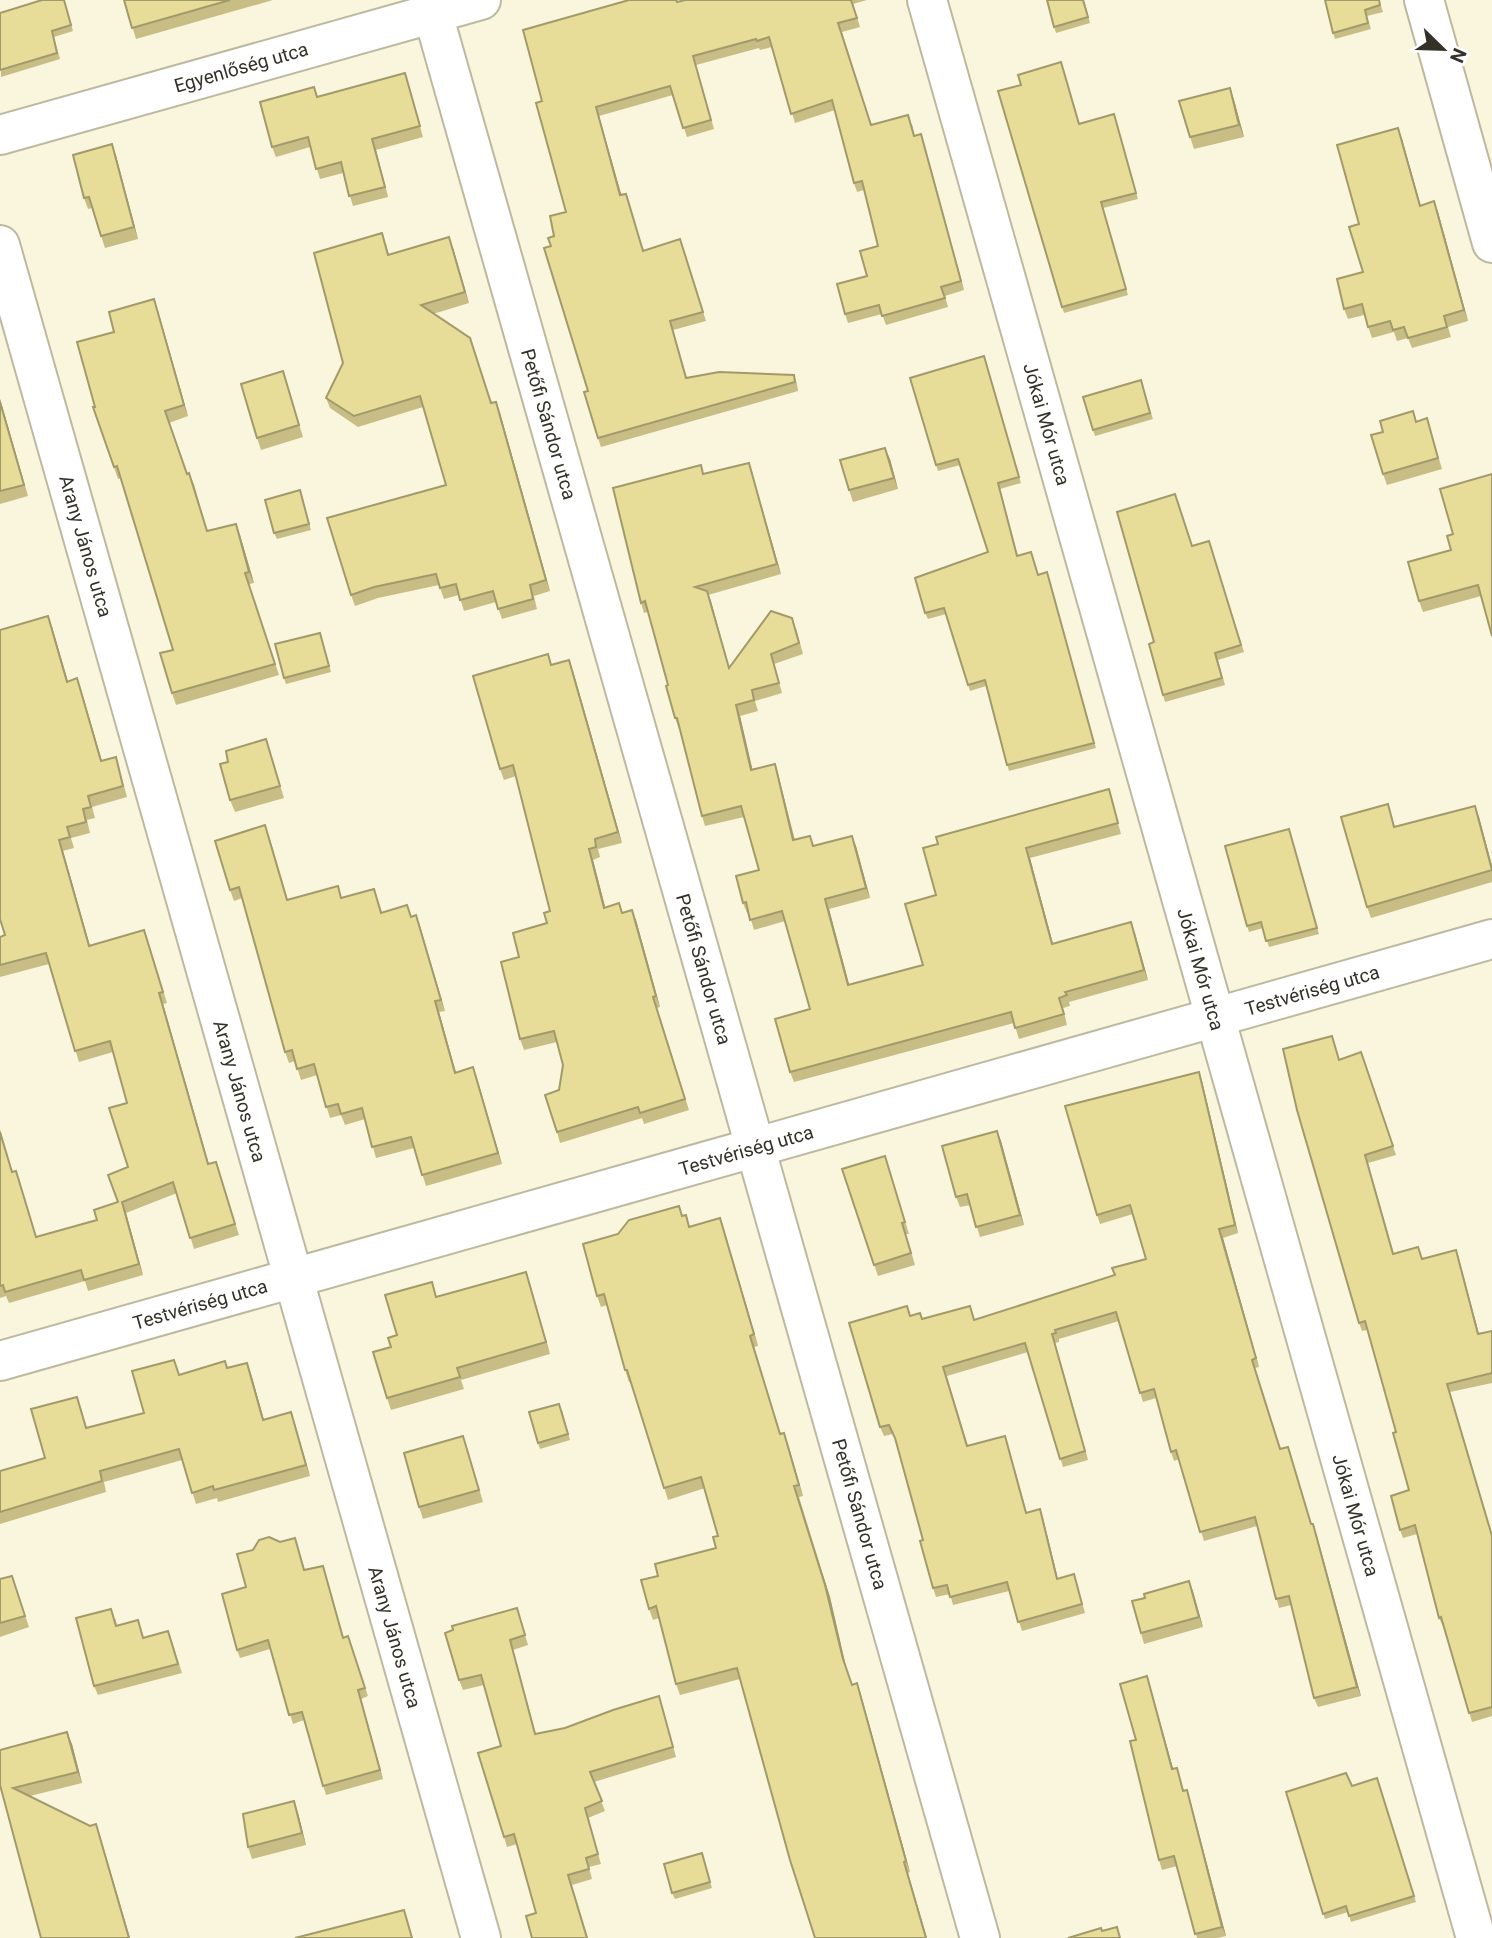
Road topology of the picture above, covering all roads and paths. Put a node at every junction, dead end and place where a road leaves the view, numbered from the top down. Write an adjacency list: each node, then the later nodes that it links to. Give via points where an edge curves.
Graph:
1 (481, 0): 4 (street, Egyenlőség utca)
2 (927, 0): 9 (street, Jókai Mór utca)
3 (1424, 0): 6 (street)
4 (430, 7): 5 (street, Egyenlőség utca); 10 (street, Petőfi Sándor utca)
5 (0, 135)
6 (1492, 243)
7 (0, 245): 11 (street, Arany János utca)
8 (1492, 939): 9 (street, Testvériség utca)
9 (1214, 1018): 10 (street, Testvériség utca); 15 (street, Jókai Mór utca)
10 (755, 1148): 11 (street, Testvériség utca); 14 (street, Petőfi Sándor utca)
11 (293, 1277): 12 (street, Testvériség utca); 13 (street, Arany János utca)
12 (0, 1362)
13 (481, 1938)
14 (980, 1938)
15 (1476, 1938)

